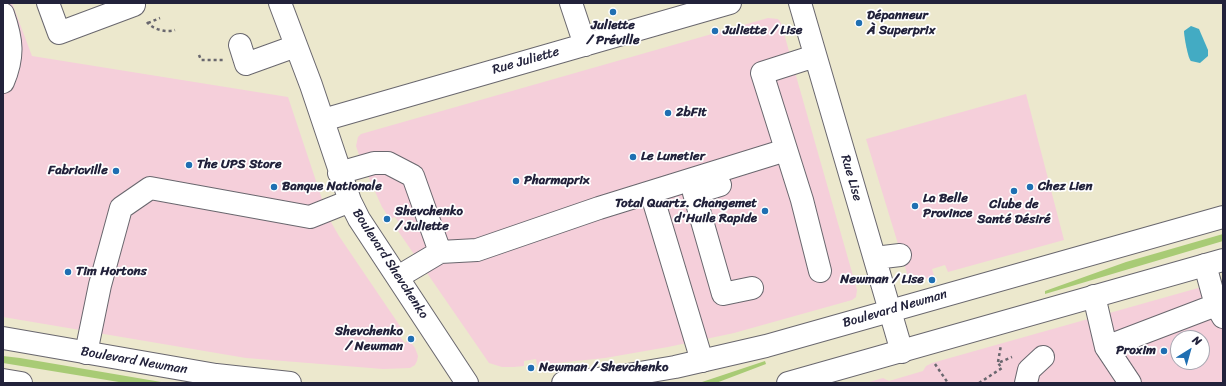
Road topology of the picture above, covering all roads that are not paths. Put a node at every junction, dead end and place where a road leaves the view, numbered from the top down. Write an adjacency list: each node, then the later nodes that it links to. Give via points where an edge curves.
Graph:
1 (48, 3): 2 (main road, via 59,33)
2 (134, 3)
3 (280, 3): 9 (main road, Boulevard Shevchenko)
4 (571, 3): 8 (main road)
5 (730, 3): 8 (main road, Rue Juliette)
6 (800, 3): 11 (main road, Rue Lise)
7 (3, 14): 12 (main road, via 12,43)
8 (585, 45): 13 (main road, Rue Juliette)
9 (296, 46): 10 (main road, via 246,64); 13 (main road, Boulevard Shevchenko)
10 (235, 53)
11 (815, 56): 14 (main road, via 762,73); 21 (main road, Rue Lise)
12 (3, 82)
13 (323, 120): 15 (main road, Boulevard Shevchenko)
14 (788, 156): 16 (main road); 23 (main road); 25 (main road, via 694,193 723,294)
15 (339, 173): 17 (main road, Boulevard Shevchenko); 19 (main road, via 374,163 388,164 413,176)
16 (651, 192): 19 (main road, via 477,250); 34 (main road)
17 (350, 201): 24 (main road, Boulevard Shevchenko, via 359,219); 32 (main road, via 310,217 150,188 121,208 100,285)
18 (1223, 217): 27 (main road, Boulevard Newman)
19 (440, 252): 24 (main road)
20 (900, 255): 21 (main road)
21 (875, 258): 27 (main road, Rue Lise)
22 (1214, 262): 26 (main road); 28 (main road)
23 (820, 271)
24 (398, 277): 38 (main road, Boulevard Shevchenko)
25 (752, 288)
26 (1094, 296): 30 (main road); 31 (main road)
27 (890, 310): 31 (main road, Rue Lise); 34 (main road, Boulevard Newman, via 766,346)
28 (1220, 311): 30 (main road)
29 (3, 338): 32 (main road, Boulevard Newman)
30 (1106, 347): 42 (main road)
31 (902, 352): 40 (main road)
32 (86, 353): 37 (main road, Boulevard Newman, via 216,375)
33 (1043, 357): 41 (main road, via 1029,370)
34 (702, 361): 39 (main road, Boulevard Newman, via 616,377)
35 (3, 380): 36 (main road)
36 (20, 383)
37 (290, 383)
38 (467, 383)
39 (563, 383)
40 (788, 383)
41 (1026, 383)
42 (1130, 383)

